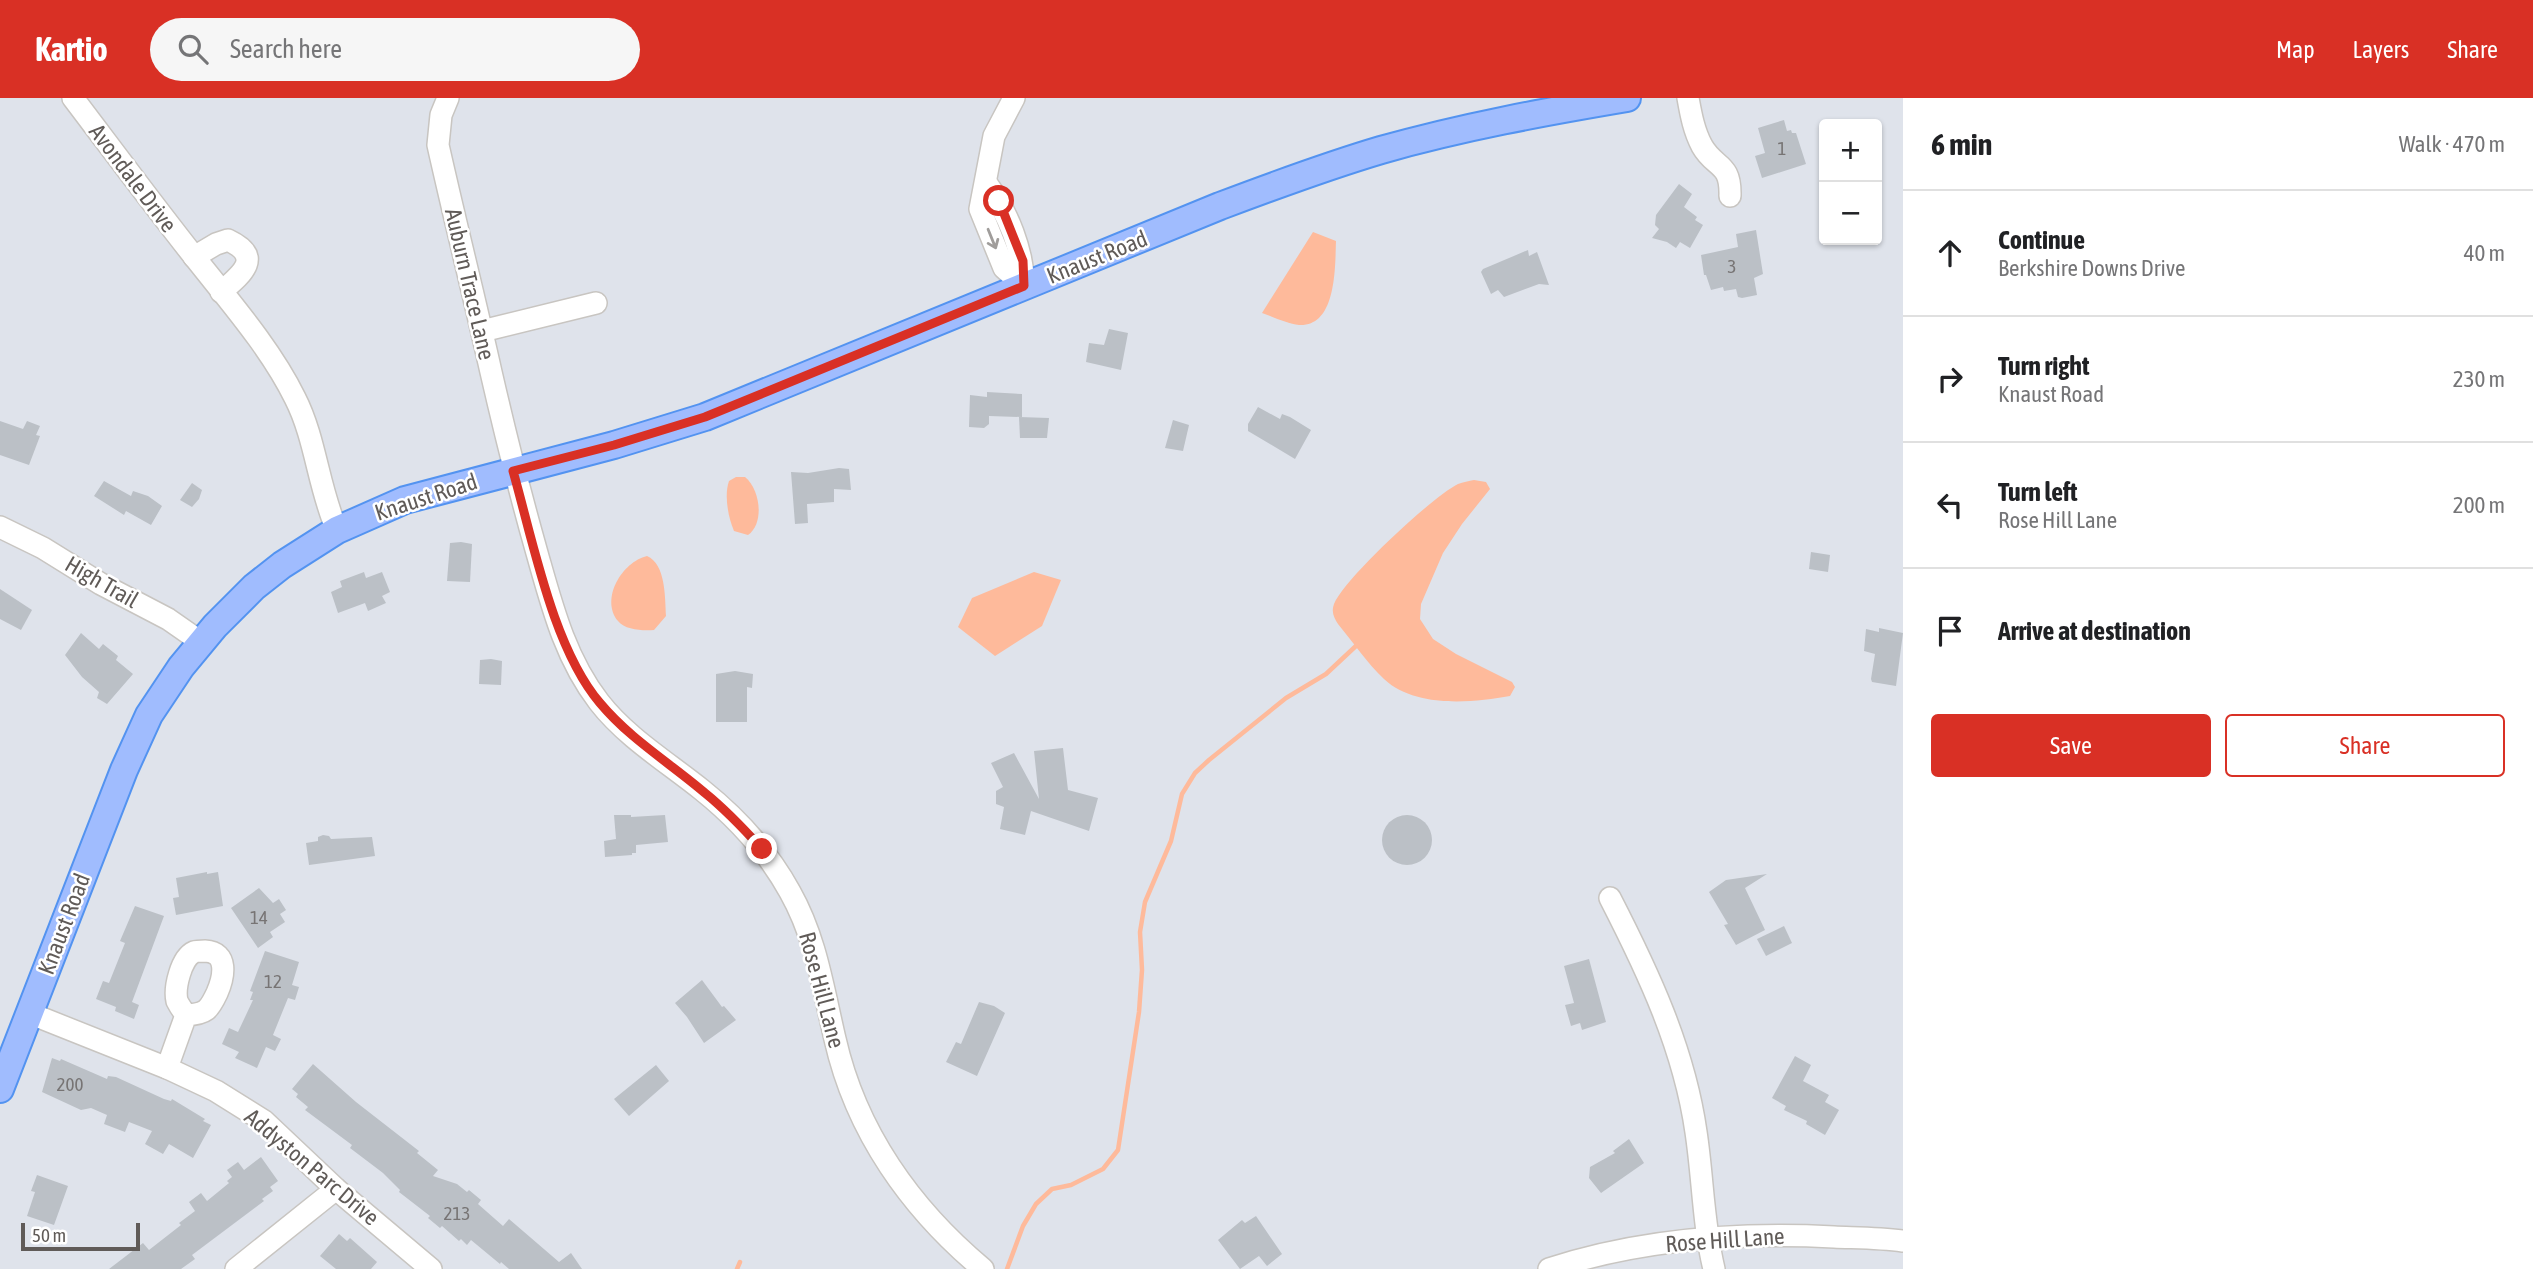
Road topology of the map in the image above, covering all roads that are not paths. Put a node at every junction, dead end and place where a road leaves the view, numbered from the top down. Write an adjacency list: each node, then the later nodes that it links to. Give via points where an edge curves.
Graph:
1 (74, 98): 7 (street, Avondale Drive)
2 (448, 98): 11 (street, Auburn Trace Lane, via 438,145)
3 (1014, 98): 8 (street, via 993,136 980,209 1004,268)
4 (1627, 98): 8 (main road, Knaust Road, via 1490,123 1336,164)
5 (1688, 98): 6 (street, via 1695,131 1704,149 1722,165 1730,180)
6 (1730, 196)
7 (194, 257): 9 (street, Avondale Drive); 9 (street, via 228,240 245,251 246,268)
8 (1024, 286): 12 (main road, Knaust Road, via 705,417)
9 (221, 292): 14 (street, Avondale Drive, via 295,398)
10 (596, 303): 11 (street)
11 (482, 331): 12 (street, Auburn Trace Lane)
12 (513, 471): 14 (main road, Knaust Road, via 405,500); 26 (street, Rose Hill Lane, via 570,658 599,702 630,734 706,793 769,857 811,935 836,1043 872,1138 927,1216)
13 (0, 527): 15 (street, High Trail, via 169,619)
14 (337, 530): 15 (main road, Knaust Road, via 257,586)
15 (201, 642): 17 (main road, Knaust Road, via 164,691 135,744)
16 (1610, 898): 22 (street, via 1661,1004 1683,1069 1696,1130)
17 (29, 1013): 19 (street, Addyston Parc Drive); 20 (main road, Knaust Road)
18 (186, 1015): 19 (street)
19 (167, 1068): 21 (street, Addyston Parc Drive, via 264,1121)
20 (0, 1089)
21 (336, 1189): 24 (street); 25 (street, Addyston Parc Drive)
22 (1706, 1237): 23 (street, Rose Hill Lane, via 1798,1235); 27 (street, Rose Hill Lane, via 1632,1248); 28 (street)
23 (1903, 1241)
24 (236, 1269)
25 (431, 1269)
26 (983, 1269)
27 (1549, 1269)
28 (1714, 1269)

